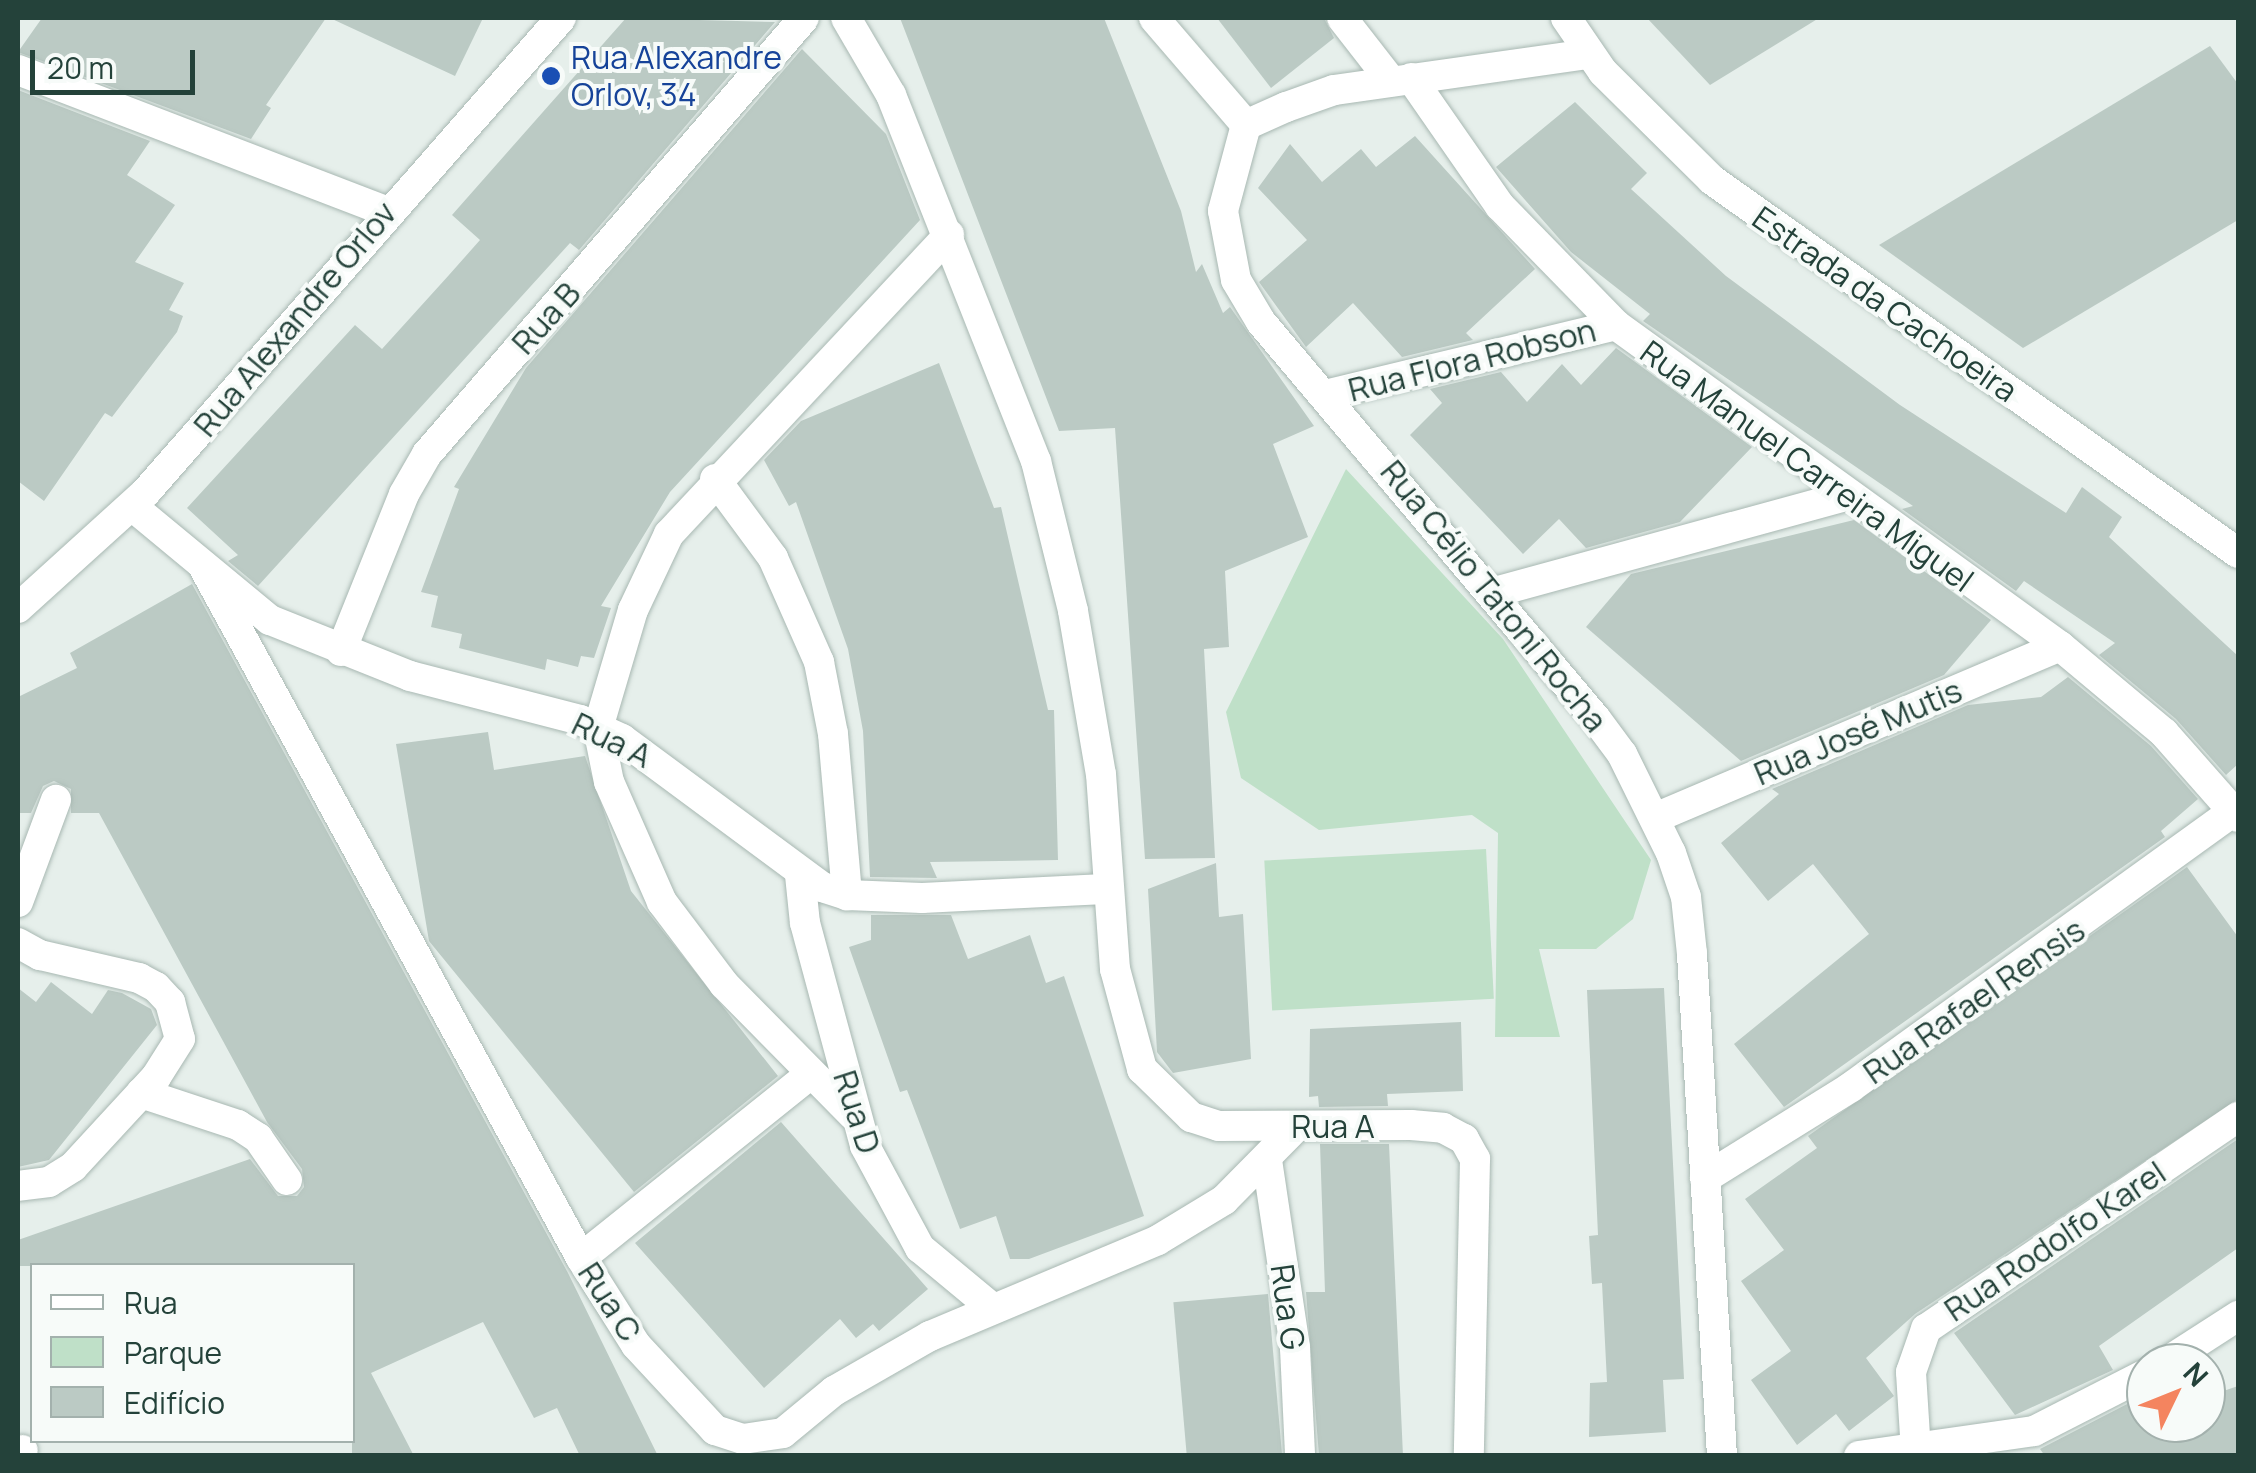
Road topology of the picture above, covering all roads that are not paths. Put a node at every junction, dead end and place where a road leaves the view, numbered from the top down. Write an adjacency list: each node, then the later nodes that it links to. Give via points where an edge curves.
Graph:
1 (561, 18): 11 (street, Rua Alexandre Orlov)
2 (804, 18): 23 (street, Rua B, via 427,454 364,585)
3 (846, 18): 12 (street, Rua A, via 891,95)
4 (1154, 18): 10 (street)
5 (1342, 18): 9 (street, Rua Manuel Carreira Miguel)
6 (1566, 18): 7 (street, Estrada da Cachoeira)
7 (1588, 54): 9 (street); 18 (street, Estrada da Cachoeira, via 1712,180)
8 (18, 70): 11 (street)
9 (1401, 80): 10 (street, via 1311,96); 13 (street, Rua Manuel Carreira Miguel, via 1500,206)
10 (1246, 125): 14 (street, Rua Célio Tatoni Rocha, via 1223,211 1236,280 1261,322)
11 (386, 211): 17 (street, Rua Alexandre Orlov)
12 (949, 235): 15 (street); 29 (street, Rua A, via 1036,462 1073,611 1101,774)
13 (1616, 325): 14 (street, Rua Flora Robson); 16 (street, Rua Manuel Carreira Miguel)
14 (1329, 394): 20 (street, Rua Célio Tatoni Rocha)
15 (715, 478): 24 (street, via 670,534 632,610); 30 (street, via 774,558 818,662 833,734)
16 (1850, 495): 20 (street); 22 (street, Rua Manuel Carreira Miguel)
17 (132, 506): 19 (street, Rua A); 21 (street, Rua Alexandre Orlov)
18 (2238, 553)
19 (203, 566): 23 (street, Rua A, via 270,620); 42 (street, Rua C)
20 (1495, 592): 27 (street, Rua Célio Tatoni Rocha, via 1622,754)
21 (21, 598)
22 (2060, 646): 26 (street, Rua Manuel Carreira Miguel, via 2164,733); 27 (street, Rua José Mutis)
23 (341, 651): 24 (street, Rua A)
24 (598, 728): 28 (street, Rua A, via 673,772); 33 (street, via 609,782 662,902 724,984)
25 (56, 800): 31 (street)
26 (2236, 814): 39 (street, Rua Rafael Rensis, via 1851,1087)
27 (1655, 818): 39 (street, Rua Célio Tatoni Rocha, via 1686,897)
28 (800, 876): 30 (street, Rua A); 35 (street, Rua D, via 805,922)
29 (1105, 889): 30 (street, Rua A, via 991,898); 37 (street, Rua A, via 1130,1036 1152,1084 1191,1117 1220,1126)
30 (847, 895)
31 (18, 902)
32 (18, 942): 34 (street, via 40,955 139,978 170,1002 180,1039)
33 (808, 1076): 35 (street); 42 (street)
34 (140, 1093): 40 (street, via 238,1125 258,1138); 41 (street, via 74,1167 49,1182)
35 (853, 1115): 43 (street, Rua D, via 920,1248)
36 (2238, 1116): 47 (street, Rua Rodolfo Karel, via 1926,1330 1910,1372)
37 (1296, 1127): 38 (street, Rua C); 49 (street, Rua A, via 1443,1128 1464,1140 1475,1159)
38 (1267, 1160): 43 (street, Rua C, via 1224,1200 1158,1240); 48 (street, Rua G, via 1296,1348)
39 (1706, 1178): 50 (street, Rua Célio Tatoni Rocha)
40 (287, 1180)
41 (18, 1186)
42 (581, 1258): 43 (street, Rua C, via 636,1345 694,1412 715,1430 743,1439 783,1433 874,1366)
43 (991, 1307)
44 (2238, 1316): 45 (street)
45 (2196, 1343)
46 (2126, 1384): 47 (street, via 2034,1431)
47 (1916, 1452): 51 (street)
48 (1300, 1456)
49 (1470, 1456)
50 (1722, 1456)
51 (1859, 1456)

